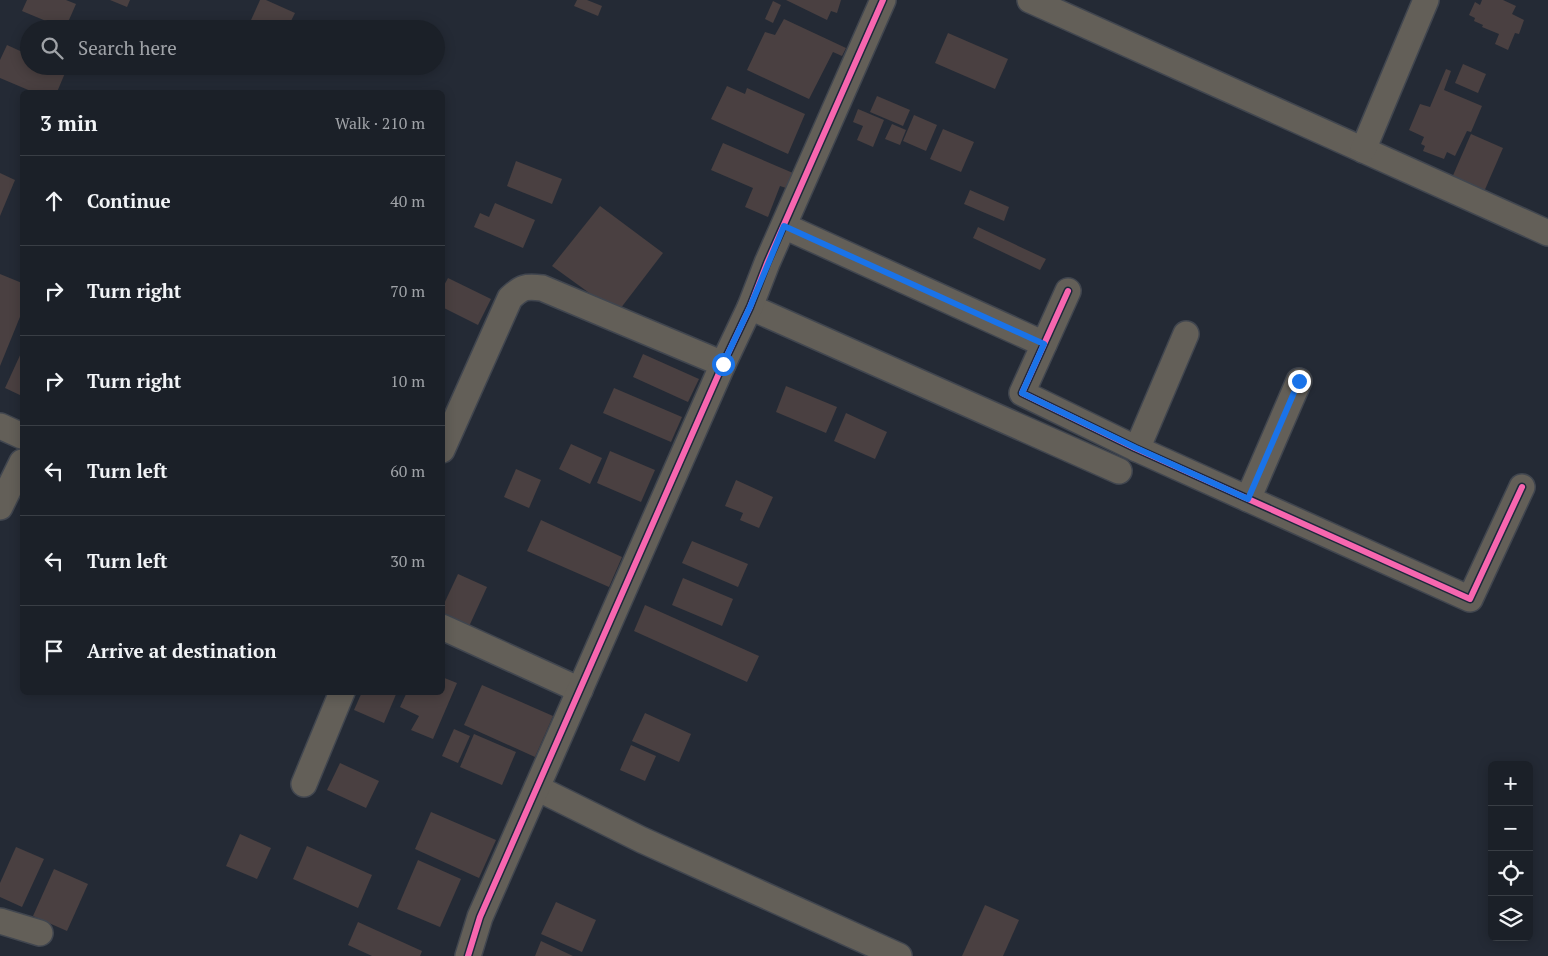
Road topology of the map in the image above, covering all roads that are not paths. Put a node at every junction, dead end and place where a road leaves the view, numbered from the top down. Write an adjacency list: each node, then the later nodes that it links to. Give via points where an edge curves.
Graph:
1 (883, 0): 5 (street)
2 (1030, 0): 4 (street)
3 (1426, 0): 4 (street)
4 (1363, 150): 6 (street)
5 (784, 226): 8 (street); 10 (street)
6 (1548, 233)
7 (1068, 291): 10 (street)
8 (750, 307): 11 (street); 18 (street)
9 (1186, 334): 16 (street)
10 (1044, 344): 16 (street, via 1022,393)
11 (723, 364): 15 (street, via 542,288 520,288 510,298); 23 (street)
12 (1299, 381): 20 (street)
13 (0, 426): 14 (street)
14 (20, 435)
15 (445, 443)
16 (1137, 448): 20 (street)
17 (20, 466): 21 (street)
18 (1119, 471)
19 (1522, 487): 20 (street, via 1470,599)
20 (1248, 499)
21 (0, 507)
22 (445, 628): 23 (street)
23 (580, 690): 26 (street)
24 (341, 695): 25 (street)
25 (304, 784)
26 (537, 788): 29 (street, via 480,917); 30 (street, via 642,840)
27 (0, 921): 28 (street)
28 (40, 933)
29 (468, 956)
30 (899, 956)

